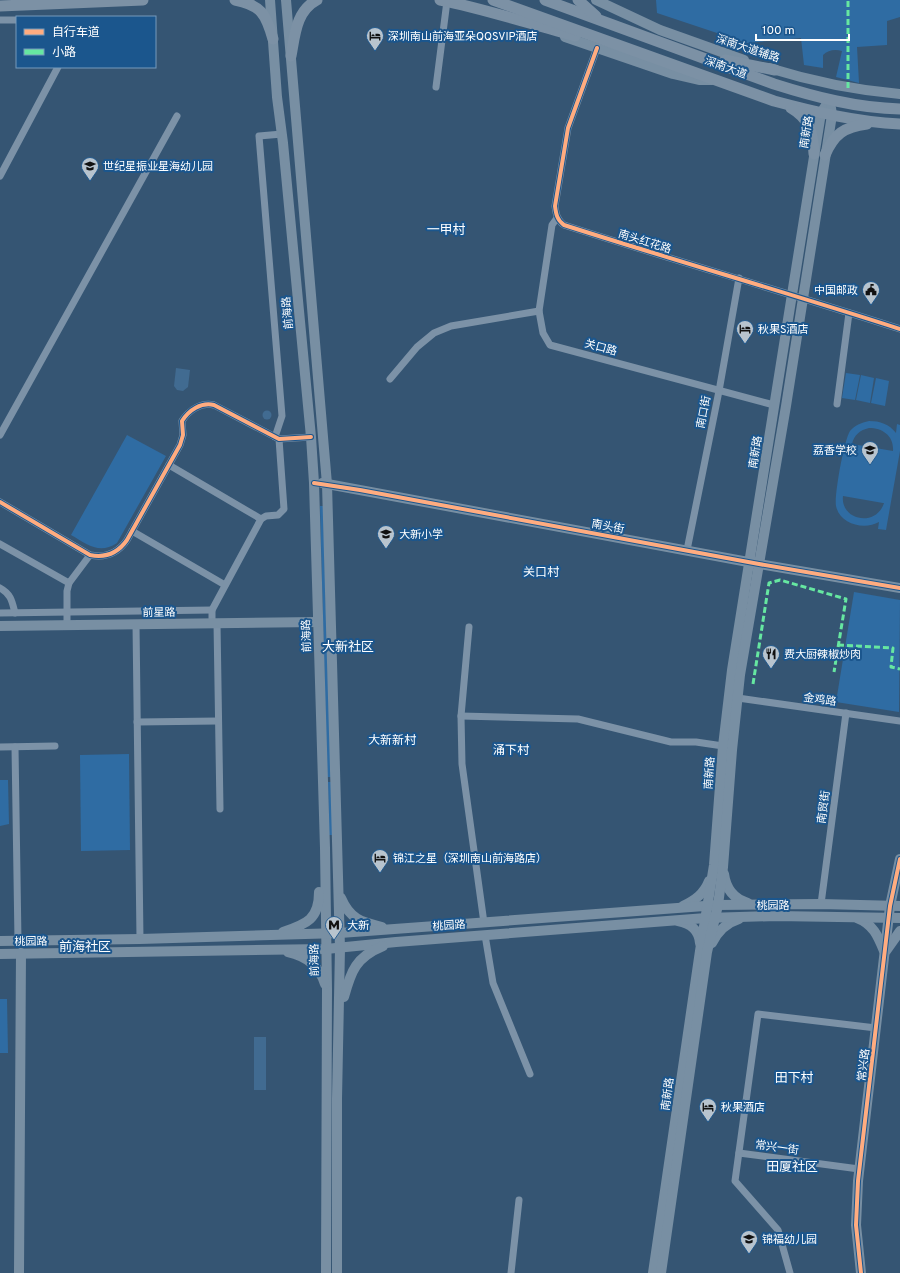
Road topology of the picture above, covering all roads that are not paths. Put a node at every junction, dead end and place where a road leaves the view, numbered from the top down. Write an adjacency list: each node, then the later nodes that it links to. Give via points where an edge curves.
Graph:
1 (144, 0): 12 (main road)
2 (234, 0): 17 (main road, via 251,5 264,15 269,22)
3 (270, 0): 17 (main road, 前海路)
4 (286, 0): 21 (main road)
5 (317, 0): 21 (main road, via 301,15)
6 (493, 0): 20 (main road, 深南大道)
7 (545, 0): 11 (main road, 深南大道)
8 (578, 0): 15 (main road)
9 (596, 0): 23 (main road, 深南大道辅路, via 660,30)
10 (443, 1): 16 (main road, 深南大道); 25 (street)
11 (553, 2): 15 (main road, 深南大道)
12 (0, 6)
13 (0, 20): 14 (street)
14 (16, 20)
15 (601, 20): 19 (main road, 深南大道)
16 (518, 21): 18 (main road); 20 (main road, 深南大道)
17 (273, 39): 35 (main road, 前海路)
18 (597, 48): 24 (main road, via 686,78); 38 (street, via 568,128 555,206)
19 (693, 54): 23 (main road); 27 (main road, 深南大道, via 774,84)
20 (644, 55): 24 (main road, 深南大道)
21 (290, 56): 54 (main road)
22 (57, 68): 37 (street)
23 (774, 70): 26 (main road, 深南大道辅路, via 840,87)
24 (714, 80): 28 (main road, 深南大道)
25 (436, 87)
26 (900, 94)
27 (829, 100): 29 (main road, 深南大道); 30 (main road, 南新路); 31 (main road, 南新路)
28 (774, 101): 30 (main road, 深南大道); 36 (main road, via 790,107 804,117)
29 (900, 110)
30 (821, 112): 31 (main road, 深南大道); 36 (main road, 南新路)
31 (832, 115): 33 (main road, 深南大道); 36 (main road, 南新路)
32 (177, 116): 49 (street)
33 (878, 123): 34 (main road, 深南大道); 36 (main road, via 851,127 840,133)
34 (900, 124)
35 (282, 134): 50 (main road, 前海路); 51 (street, via 259,136 282,416)
36 (820, 155): 40 (main road, 南新路); 41 (main road, 南新路)
37 (0, 176)
38 (557, 218): 39 (street, 南头红花路, via 564,225); 42 (street, 关口路, via 552,224)
39 (739, 278): 40 (street, 南头红花路); 46 (street, 南口街)
40 (792, 295): 41 (street, 南头红花路); 48 (main road, 南新路)
41 (803, 298): 43 (street, 南头红花路); 61 (main road, 南新路)
42 (539, 311): 45 (street, via 451,326 434,333 417,347); 46 (street, 关口路, via 543,333 550,345)
43 (849, 313): 44 (street, 南头红花路); 47 (street)
44 (900, 330)
45 (390, 379)
46 (719, 391): 48 (street, 关口路); 59 (street, 南口街)
47 (837, 404)
48 (774, 405): 61 (main road, 南新路)
49 (0, 435)
50 (311, 437): 51 (street); 53 (main road, 前海路)
51 (277, 438): 52 (street, via 220,408 201,404 182,421 182,441); 56 (street, via 284,507 278,515)
52 (169, 465): 56 (street); 57 (street)
53 (314, 483): 54 (main road, 南头街); 70 (main road, 前海路)
54 (327, 484): 59 (main road, 南头街); 90 (main road)
55 (0, 502): 60 (street)
56 (261, 519): 63 (street)
57 (132, 531): 60 (street, via 123,545 113,553); 63 (street)
58 (0, 544): 62 (street)
59 (687, 550): 61 (main road, 南头街)
60 (90, 555): 62 (street)
61 (754, 563): 65 (main road, 南头街); 76 (main road, 南新路); 83 (main road, 南新路, via 732,670)
62 (69, 583): 68 (street)
63 (225, 584): 66 (street)
64 (0, 588): 67 (street, via 10,596)
65 (900, 588)
66 (212, 610): 68 (street); 71 (street)
67 (15, 612): 68 (street); 69 (street)
68 (67, 612): 73 (street)
69 (0, 613)
70 (318, 622): 71 (main road, 前星路); 87 (main road, 前海路)
71 (215, 623): 72 (main road, 前星路); 79 (street)
72 (136, 624): 73 (main road, 前星路); 81 (street)
73 (68, 625): 74 (main road, 前星路)
74 (0, 626)
75 (469, 627): 78 (street)
76 (738, 698): 77 (street, 金鸡路); 89 (main road, 南新路)
77 (846, 714): 80 (street, 金鸡路); 91 (street, 南贸街)
78 (461, 716): 83 (street, via 578,719 671,742); 102 (street, via 462,764)
79 (218, 721): 81 (street); 86 (street)
80 (900, 721)
81 (137, 722): 109 (street)
82 (55, 746): 85 (street)
83 (723, 746): 89 (main road, 南新路)
84 (0, 747): 85 (street)
85 (15, 747): 111 (street)
86 (220, 809)
87 (324, 848): 106 (main road, 前海路); 108 (main road, via 319,900 315,914 305,924)
88 (900, 859): 94 (main road, 常兴路)
89 (718, 866): 92 (main road, via 732,894 744,902); 93 (main road, 南新路); 95 (main road, via 702,893)
90 (339, 892): 103 (main road, via 345,906 355,918); 105 (main road)
91 (821, 904): 92 (main road, 桃园路); 94 (main road, 桃园路)
92 (758, 905): 93 (main road, 桃园路)
93 (713, 906): 95 (main road, 桃园路); 96 (main road, 南新路)
94 (895, 906): 99 (main road, 常兴路)
95 (678, 908): 102 (main road, 桃园路)
96 (710, 917): 97 (main road, 桃园路); 101 (main road, 桃园路); 116 (main road, 南新路)
97 (749, 917): 98 (main road, 桃园路); 116 (main road, via 737,919 726,925)
98 (852, 917): 99 (main road, 桃园路); 117 (main road, via 872,928 878,935)
99 (889, 917): 100 (main road, 桃园路); 117 (main road, 常兴路)
100 (900, 918)
101 (672, 920): 107 (main road, 桃园路); 116 (main road, via 691,925 695,929)
102 (484, 923): 103 (main road, 桃园路)
103 (392, 929): 105 (main road, 桃园路)
104 (900, 931): 117 (main road)
105 (340, 933): 106 (main road, 桃园路); 113 (main road)
106 (326, 934): 108 (main road, 桃园路); 114 (main road, 前海路)
107 (485, 935): 112 (main road, 桃园路); 123 (street, via 493,983)
108 (269, 936): 109 (main road, 桃园路)
109 (140, 939): 111 (main road, 桃园路)
110 (0, 941): 111 (main road, 桃园路)
111 (18, 941)
112 (396, 942): 113 (main road, 桃园路); 121 (main road, via 370,952 358,963 351,972)
113 (340, 948): 114 (main road, 桃园路); 121 (main road)
114 (326, 949): 115 (main road, 桃园路); 120 (main road, 前海路)
115 (270, 950): 119 (main road, 桃园路); 120 (main road, via 296,954 309,961 321,974)
116 (703, 952): 131 (main road, 南新路); 132 (main road, 南新路)
117 (885, 953): 122 (main road, 常兴路)
118 (0, 954): 119 (main road, 桃园路)
119 (21, 954): 127 (main road)
120 (327, 990): 128 (main road, 前海路)
121 (340, 1006): 129 (main road)
122 (876, 1028): 124 (street, via 758,1014); 125 (main road, 常兴路)
123 (530, 1074)
124 (739, 1153): 125 (street, 常兴一街); 133 (street, via 735,1182 778,1230)
125 (859, 1169): 134 (main road, 常兴路, via 856,1225)
126 (519, 1200): 130 (street)
127 (18, 1273)
128 (326, 1273)
129 (337, 1273)
130 (511, 1273)
131 (653, 1273)
132 (661, 1273)
133 (790, 1273)
134 (861, 1273)

